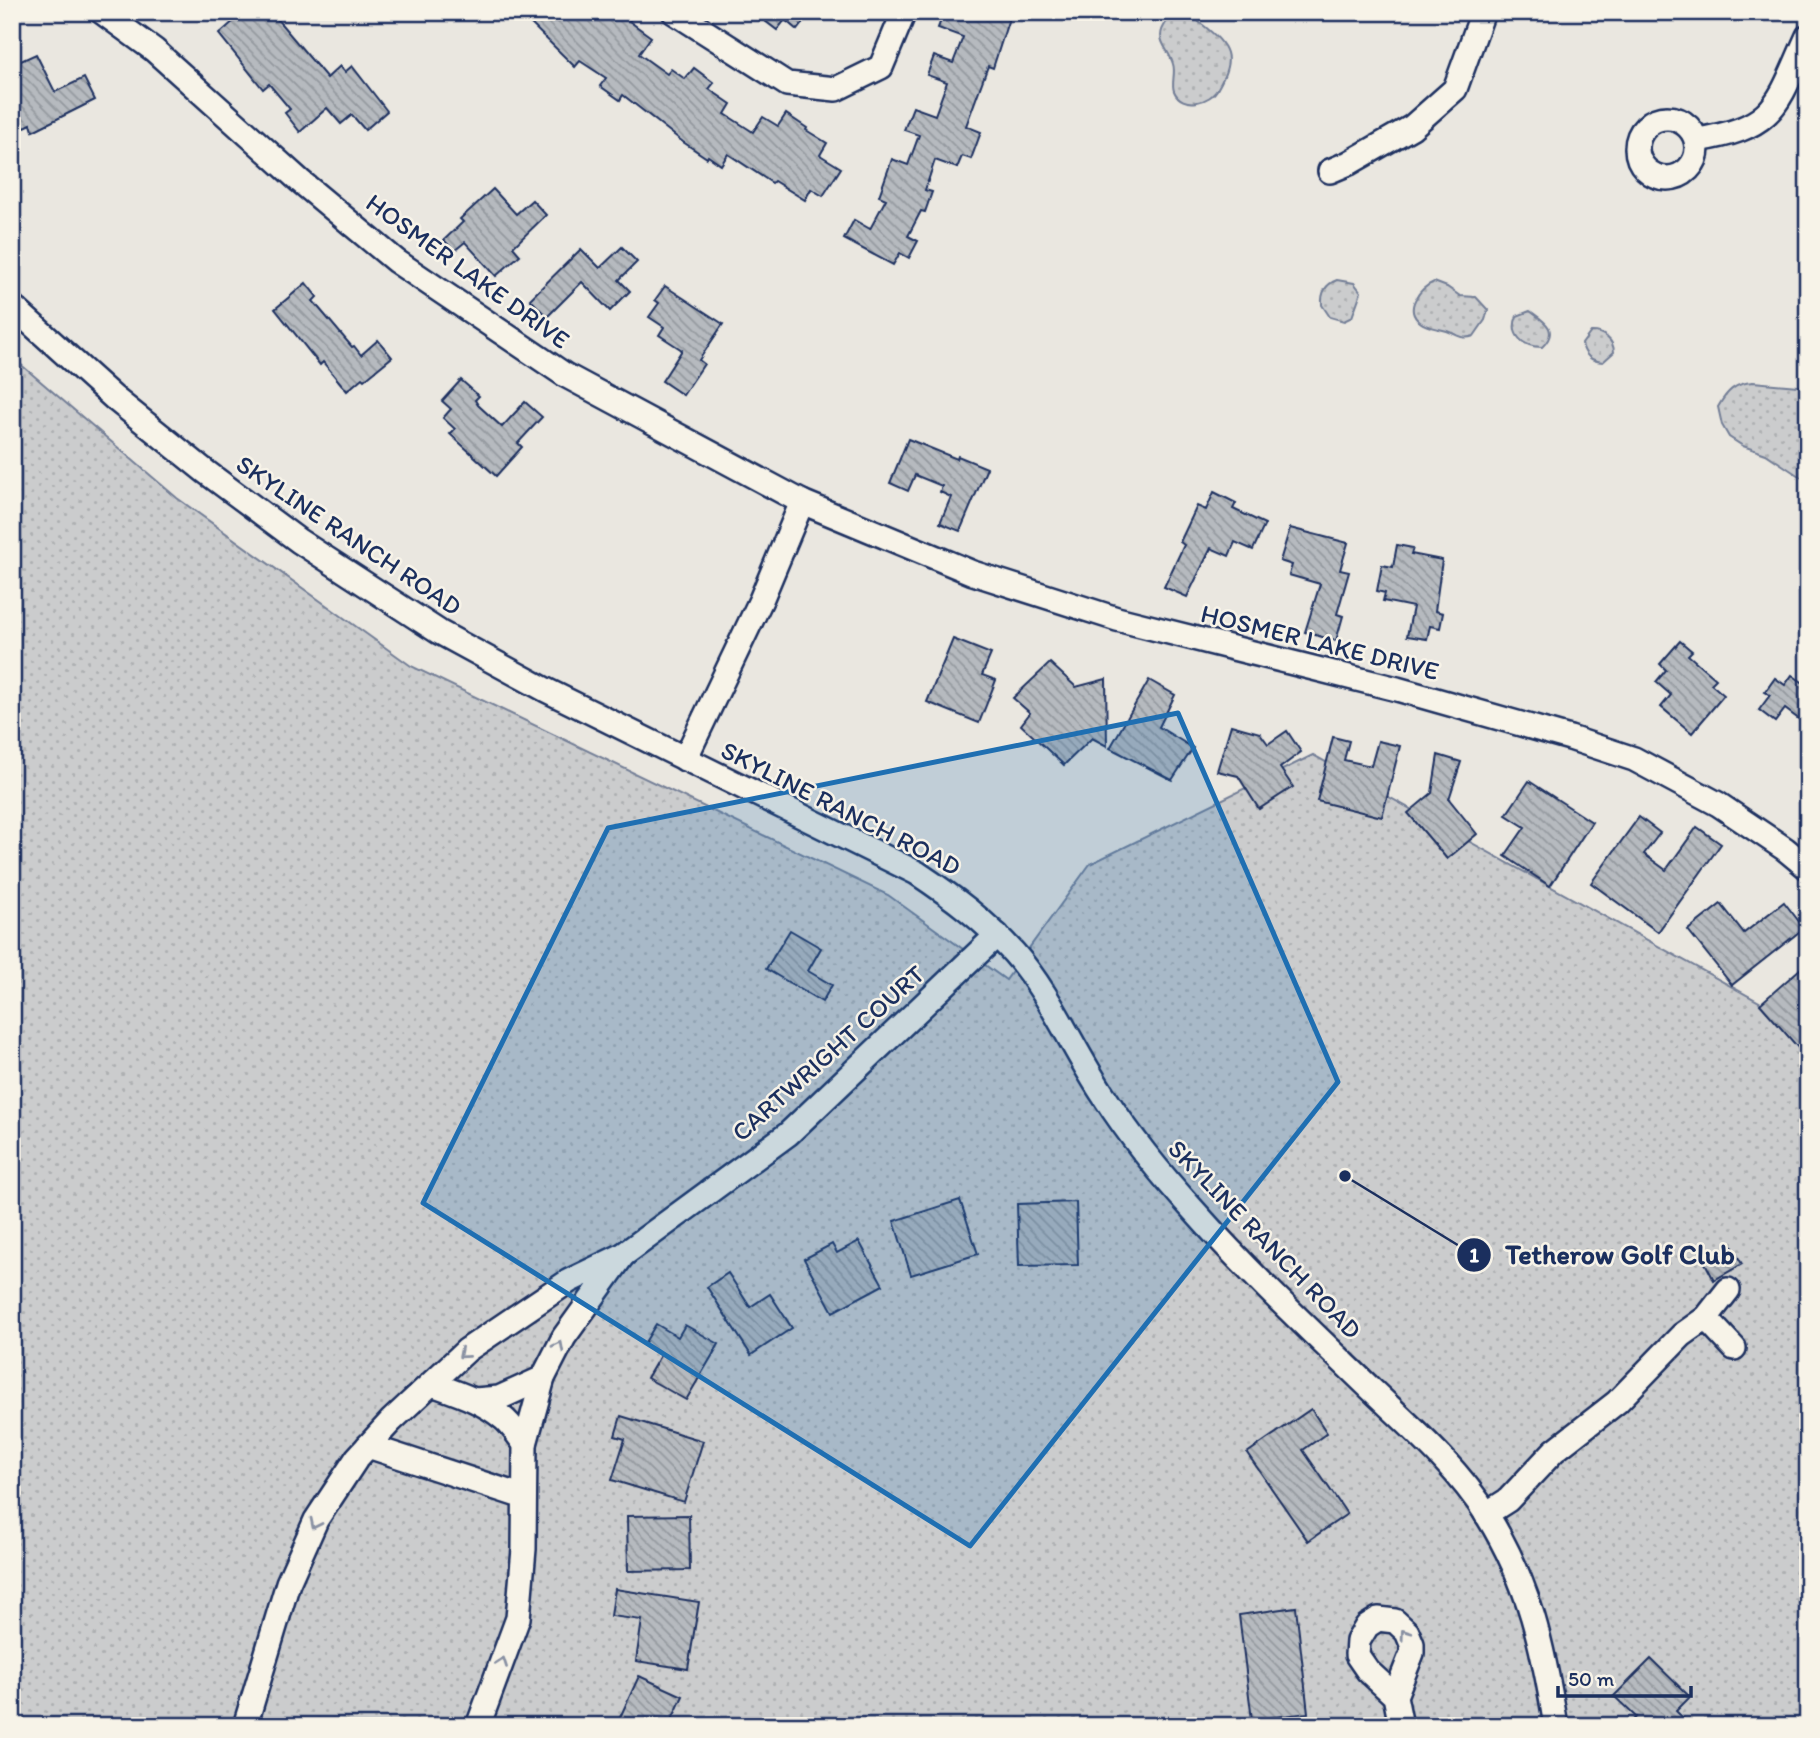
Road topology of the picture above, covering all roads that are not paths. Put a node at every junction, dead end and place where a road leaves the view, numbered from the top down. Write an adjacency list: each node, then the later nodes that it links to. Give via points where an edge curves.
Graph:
1 (102, 12): 9 (street, HOSMER LAKE DRIVE, via 154,50 396,261 565,375)
2 (674, 12): 3 (street, via 787,84 836,89 881,67)
3 (904, 12)
4 (1483, 12): 7 (street, via 1455,89 1412,127)
5 (1808, 36): 6 (street, via 1770,113 1751,127)
6 (1697, 140)
7 (1330, 171)
8 (12, 306): 10 (street, SKYLINE RANCH ROAD, via 114,398 299,541 439,632)
9 (802, 502): 10 (street); 11 (street, HOSMER LAKE DRIVE, via 972,573 1104,615 1397,689 1634,759 1718,804)
10 (685, 759): 12 (street, SKYLINE RANCH ROAD, via 918,873 968,907)
11 (1808, 868)
12 (997, 935): 13 (street, CARTWRIGHT COURT, via 788,1134); 23 (street, SKYLINE RANCH ROAD, via 1033,978 1104,1097 1147,1157 1206,1224 1442,1458)
13 (623, 1255): 17 (street, CARTWRIGHT COURT, one-way to 13, via 564,1337); 18 (street, CARTWRIGHT COURT, one-way to 18, via 569,1281 523,1312 467,1350)
14 (1728, 1290): 15 (street)
15 (1706, 1318): 16 (street); 23 (street, via 1682,1335 1617,1402 1554,1451 1508,1500)
16 (1734, 1348)
17 (543, 1378): 19 (street, via 499,1398); 20 (street, CARTWRIGHT COURT)
18 (432, 1384): 19 (street); 21 (street, CARTWRIGHT COURT)
19 (475, 1399): 20 (street, via 504,1418)
20 (525, 1444): 22 (street, CARTWRIGHT COURT)
21 (368, 1446): 22 (street); 25 (street, CARTWRIGHT COURT, one-way to 25, via 316,1520 288,1583)
22 (524, 1497): 26 (street, CARTWRIGHT COURT, one-way to 22, via 518,1618)
23 (1486, 1514): 28 (street, SKYLINE RANCH ROAD, via 1526,1590)
24 (1395, 1696): 27 (street)
25 (245, 1726)
26 (478, 1726)
27 (1401, 1726)
28 (1556, 1726)

